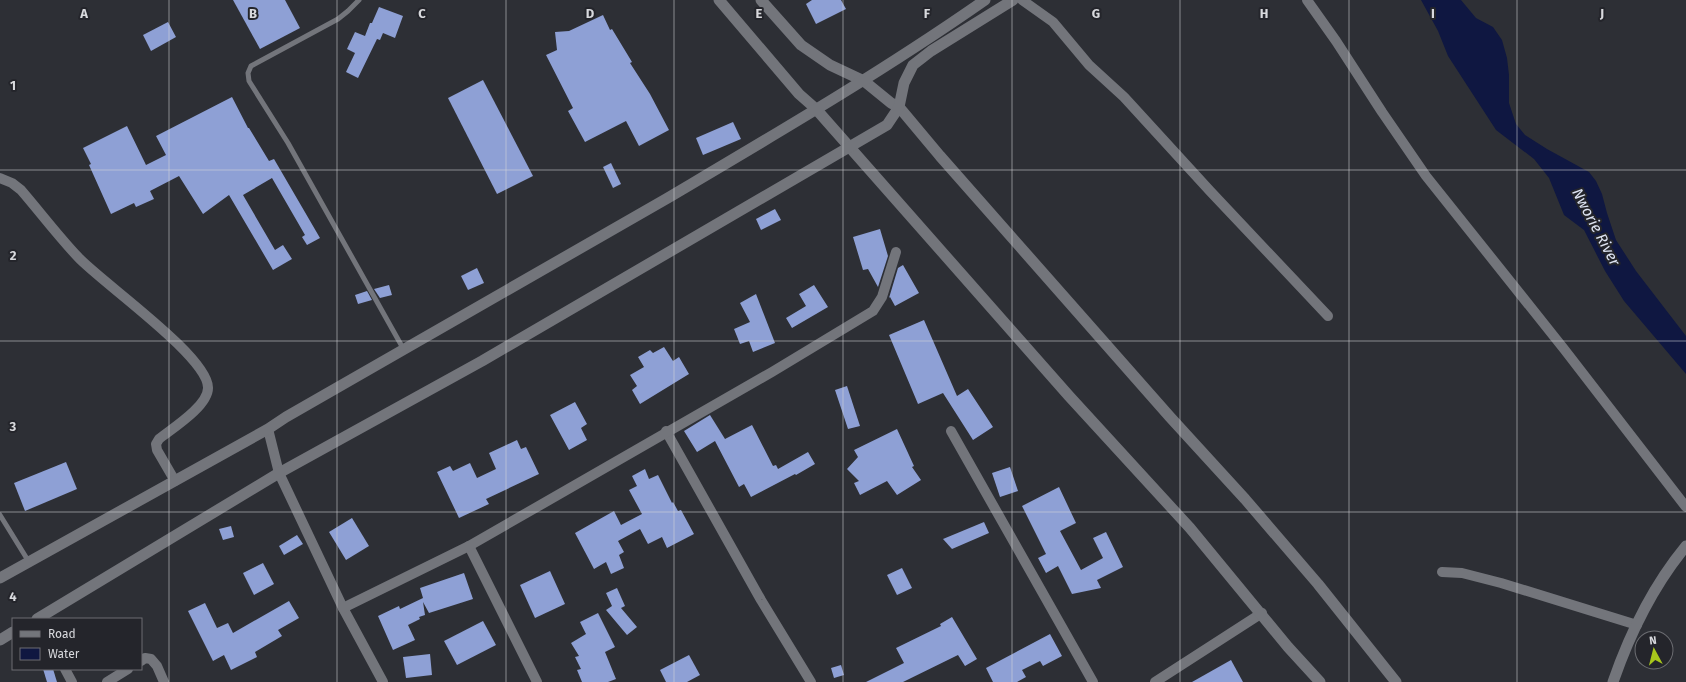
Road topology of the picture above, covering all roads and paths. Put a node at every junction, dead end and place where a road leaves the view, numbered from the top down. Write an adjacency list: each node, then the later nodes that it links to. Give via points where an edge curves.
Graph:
1 (359, 0): 15 (lane, via 338,19 251,66 248,73 249,81 288,143)
2 (719, 0): 10 (street, via 790,85)
3 (761, 0): 8 (street, via 801,45 830,65)
4 (985, 0): 8 (street)
5 (1013, 0): 9 (street, via 913,65 904,83)
6 (1022, 0): 14 (street, via 1053,22 1089,66 1124,97)
7 (1307, 0): 21 (street, via 1426,176)
8 (864, 81): 9 (street); 10 (street)
9 (899, 107): 11 (street, via 887,125); 46 (street, via 1255,511 1318,584)
10 (816, 109): 11 (street); 15 (street)
11 (850, 148): 19 (street, via 482,361); 29 (street, via 1190,528)
12 (0, 178): 20 (street, via 21,190 78,257 167,335 199,366 206,378 208,396 156,444)
13 (896, 252): 17 (street, via 882,297 873,311 772,372)
14 (1328, 316)
15 (404, 350): 16 (street)
16 (268, 429): 19 (street); 20 (street)
17 (666, 431): 23 (street); 42 (street, via 761,600)
18 (951, 431): 43 (street)
19 (279, 473): 28 (street); 30 (street)
20 (175, 481): 25 (street)
21 (1686, 507)
22 (0, 515): 25 (lane)
23 (469, 546): 28 (street); 41 (street)
24 (1686, 546): 31 (street, via 1664,576)
25 (29, 562): 27 (street)
26 (1442, 572): 31 (street, via 1462,573 1501,583)
27 (0, 578)
28 (343, 608): 40 (street)
29 (1262, 614): 44 (street); 45 (street)
30 (39, 618)
31 (1637, 624): 47 (street)
32 (12, 633): 33 (street)
33 (0, 640)
34 (142, 660): 39 (street, via 152,659)
35 (66, 670): 37 (street)
36 (126, 670): 38 (street)
37 (72, 682)
38 (107, 682)
39 (164, 682)
40 (383, 682)
41 (537, 682)
42 (812, 682)
43 (1093, 682)
44 (1155, 682)
45 (1320, 682)
46 (1396, 682)
47 (1613, 682)

